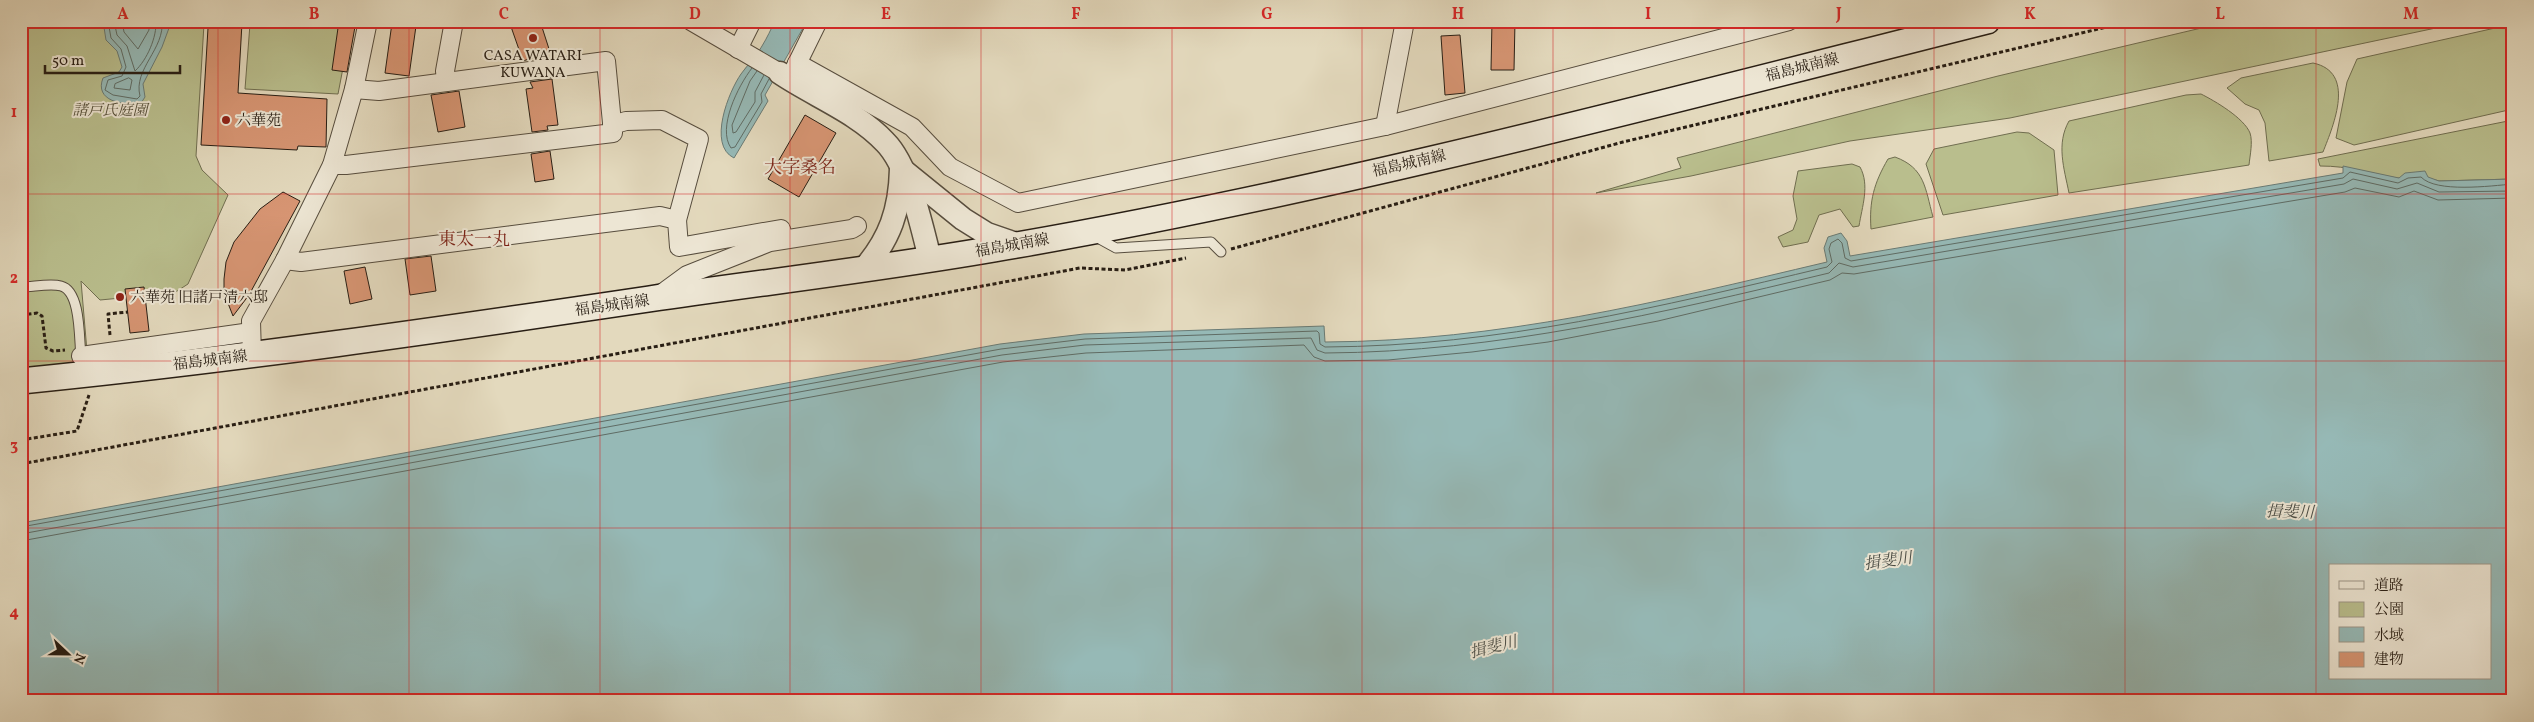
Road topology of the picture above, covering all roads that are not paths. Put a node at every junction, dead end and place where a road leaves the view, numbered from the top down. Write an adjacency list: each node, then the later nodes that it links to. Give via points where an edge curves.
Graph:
1 (368, 21): 12 (street)
2 (454, 21): 11 (street)
3 (691, 21): 9 (street)
4 (752, 21): 9 (street)
5 (818, 21): 10 (street)
6 (1405, 21): 14 (street)
7 (1987, 21): 19 (main road, 福島城南線, via 1300,189)
8 (1782, 23): 14 (street)
9 (738, 49): 10 (street)
10 (789, 72): 14 (street, via 912,127 950,167 1018,203); 16 (street, via 886,143)
11 (446, 82): 12 (street, via 379,91); 13 (street, via 606,61)
12 (354, 89): 15 (street)
13 (612, 125): 15 (street, via 613,133); 17 (street, via 626,120 662,120 699,139)
14 (1385, 126)
15 (332, 165): 24 (street)
16 (900, 168): 21 (street, via 987,234); 23 (street, via 915,199); 25 (street, via 894,219 880,250)
17 (677, 220): 20 (street, via 679,247 781,229); 24 (street, via 660,216 301,262)
18 (857, 226): 20 (street)
19 (1086, 232): 21 (main road, 福島城南線); 22 (lane, via 1116,248 1211,242)
20 (783, 238): 27 (street, via 687,275)
21 (1019, 245): 23 (main road, 福島城南線)
22 (1221, 252)
23 (930, 259): 25 (main road, 福島城南線)
24 (285, 260): 28 (street, via 251,321)
25 (863, 270): 27 (main road, 福島城南線)
26 (21, 287): 29 (lane, via 60,285 68,290 76,301)
27 (655, 298): 28 (main road, 福島城南線, via 302,350)
28 (252, 344): 29 (main road, 福島城南線)
29 (83, 363): 30 (main road, 福島城南線)
30 (21, 381)

